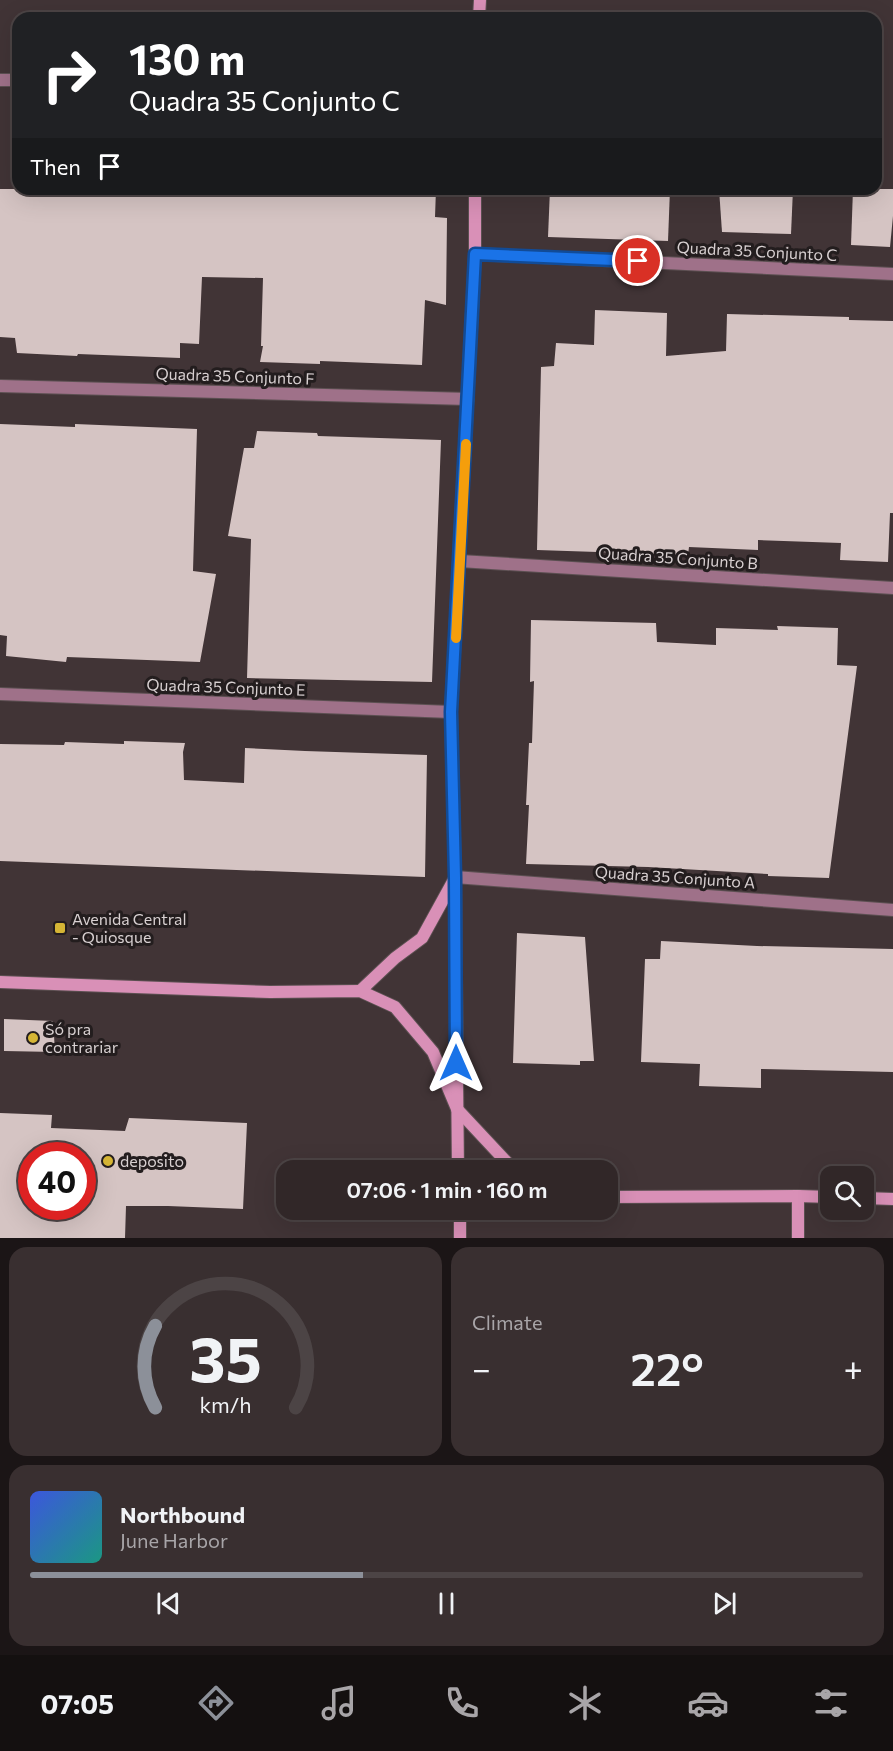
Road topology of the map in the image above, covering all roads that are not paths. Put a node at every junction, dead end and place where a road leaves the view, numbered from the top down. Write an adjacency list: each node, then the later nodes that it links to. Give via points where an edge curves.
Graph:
1 (475, 195): 2 (street)
2 (475, 254): 3 (street, Quadra 35 Conjunto C); 5 (street)
3 (893, 274)
4 (0, 386): 5 (street, Quadra 35 Conjunto F)
5 (468, 399): 6 (street)
6 (460, 561): 7 (street, Quadra 35 Conjunto B); 9 (street)
7 (893, 588)
8 (0, 694): 9 (street, Quadra 35 Conjunto E)
9 (451, 712): 10 (street)
10 (455, 877): 11 (street, Quadra 35 Conjunto A); 13 (street, via 422,938); 14 (street)
11 (893, 910)
12 (0, 982): 13 (street, via 270,992)
13 (360, 991): 14 (street, via 395,1007 433,1052)
14 (457, 1109): 15 (street); 16 (street)
15 (458, 1160)
16 (505, 1160)
17 (798, 1196): 18 (street); 19 (street); 24 (street)
18 (618, 1197)
19 (820, 1197)
20 (874, 1198): 21 (street)
21 (893, 1199)
22 (460, 1220): 23 (street)
23 (460, 1238)
24 (798, 1238)

